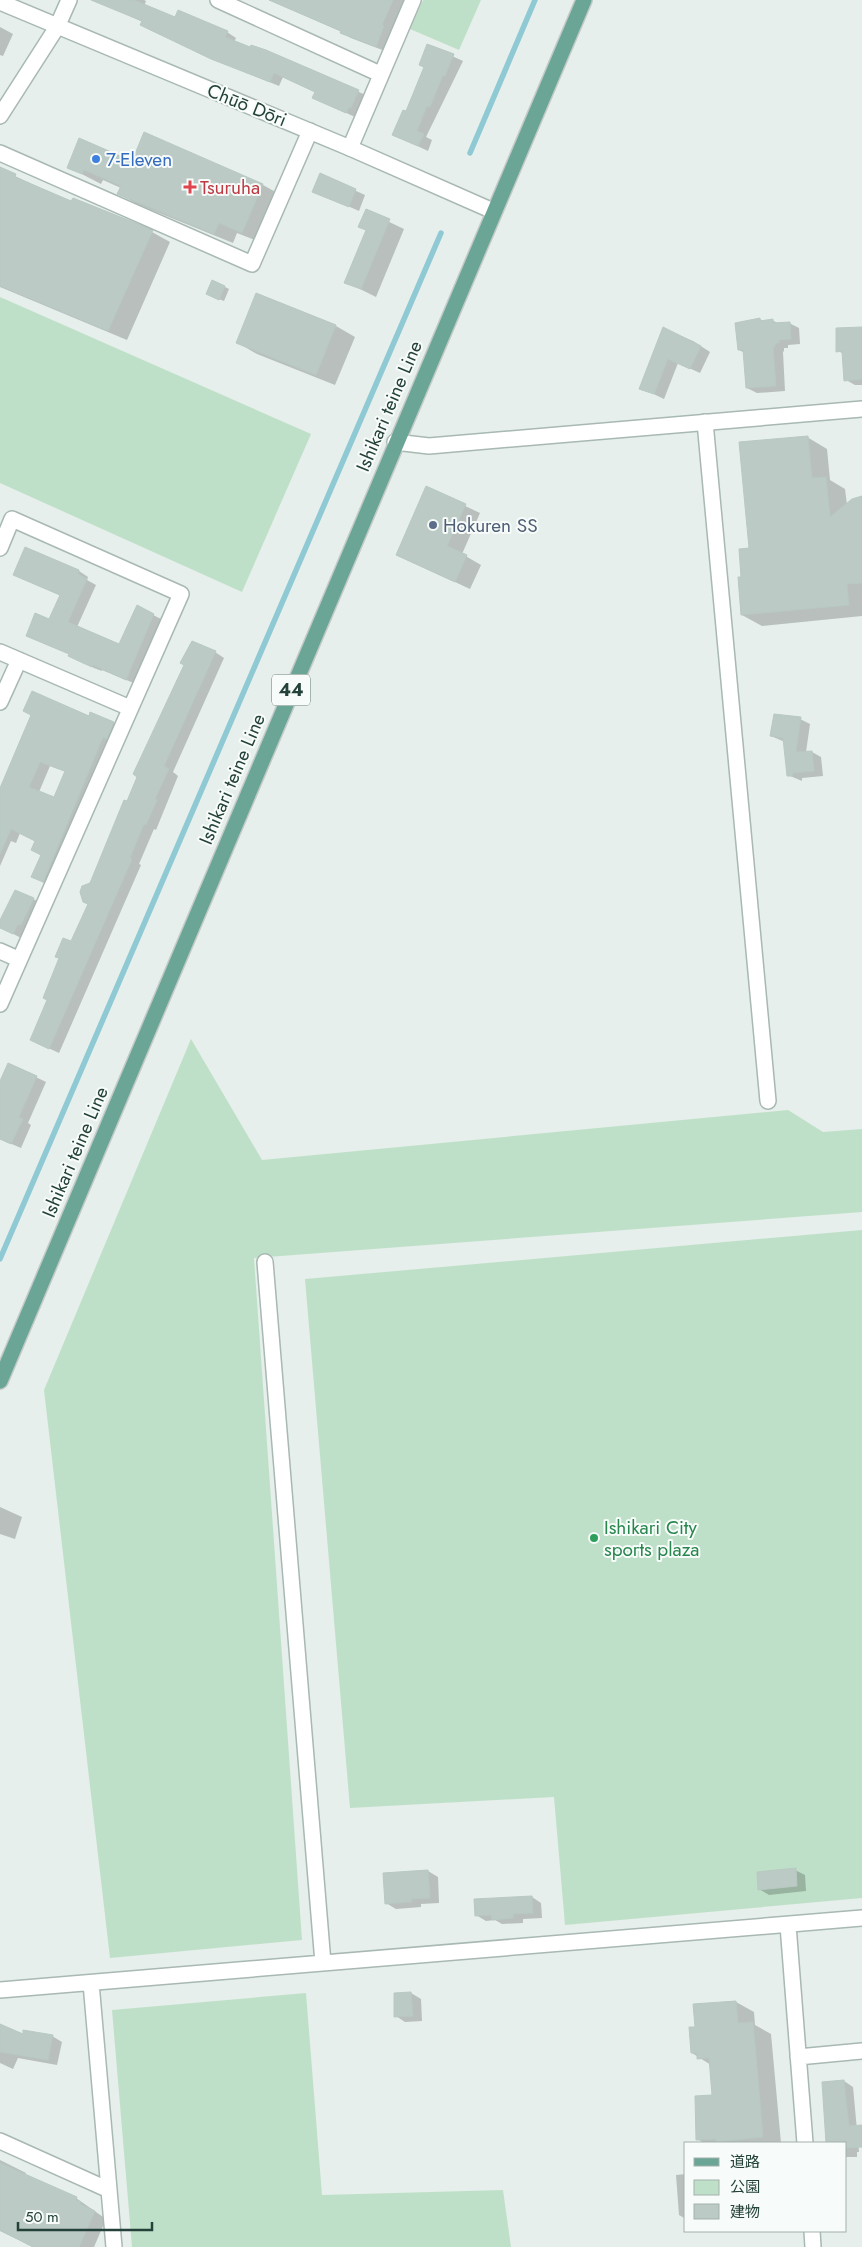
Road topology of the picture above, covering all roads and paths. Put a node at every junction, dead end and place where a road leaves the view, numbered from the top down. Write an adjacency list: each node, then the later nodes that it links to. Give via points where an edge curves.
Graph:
1 (69, 0): 6 (street)
2 (218, 0): 7 (street)
3 (413, 0): 7 (street)
4 (584, 0): 12 (main road, Ishikari teine Line / 44)
5 (0, 2): 6 (street, Chūō Dōri)
6 (58, 26): 8 (street); 9 (street, Chūō Dōri)
7 (380, 74): 10 (street)
8 (0, 116)
9 (310, 131): 10 (street, Chūō Dōri); 11 (street, via 252,264)
10 (350, 148): 12 (street, Chūō Dōri)
11 (0, 153)
12 (493, 211): 15 (main road, Ishikari teine Line / 44)
13 (862, 409): 14 (street)
14 (705, 422): 15 (street, via 429,446); 24 (street)
15 (395, 442): 26 (main road, Ishikari teine Line / 44)
16 (0, 548): 20 (street, via 12,519 181,594)
17 (0, 652): 18 (street)
18 (19, 660): 19 (street); 20 (street)
19 (0, 702)
20 (130, 708): 22 (street)
21 (0, 951): 22 (street)
22 (18, 959): 23 (street)
23 (0, 1004)
24 (768, 1101)
25 (265, 1262): 29 (street)
26 (0, 1381)
27 (862, 1918): 28 (street)
28 (788, 1925): 29 (street); 33 (street)
29 (323, 1963): 30 (street)
30 (91, 1983): 31 (street); 36 (street)
31 (0, 1990)
32 (862, 2052): 33 (street)
33 (798, 2057): 35 (street)
34 (0, 2141): 36 (street)
35 (805, 2142)
36 (109, 2190): 38 (street)
37 (812, 2232): 39 (street)
38 (114, 2247)
39 (813, 2247)

